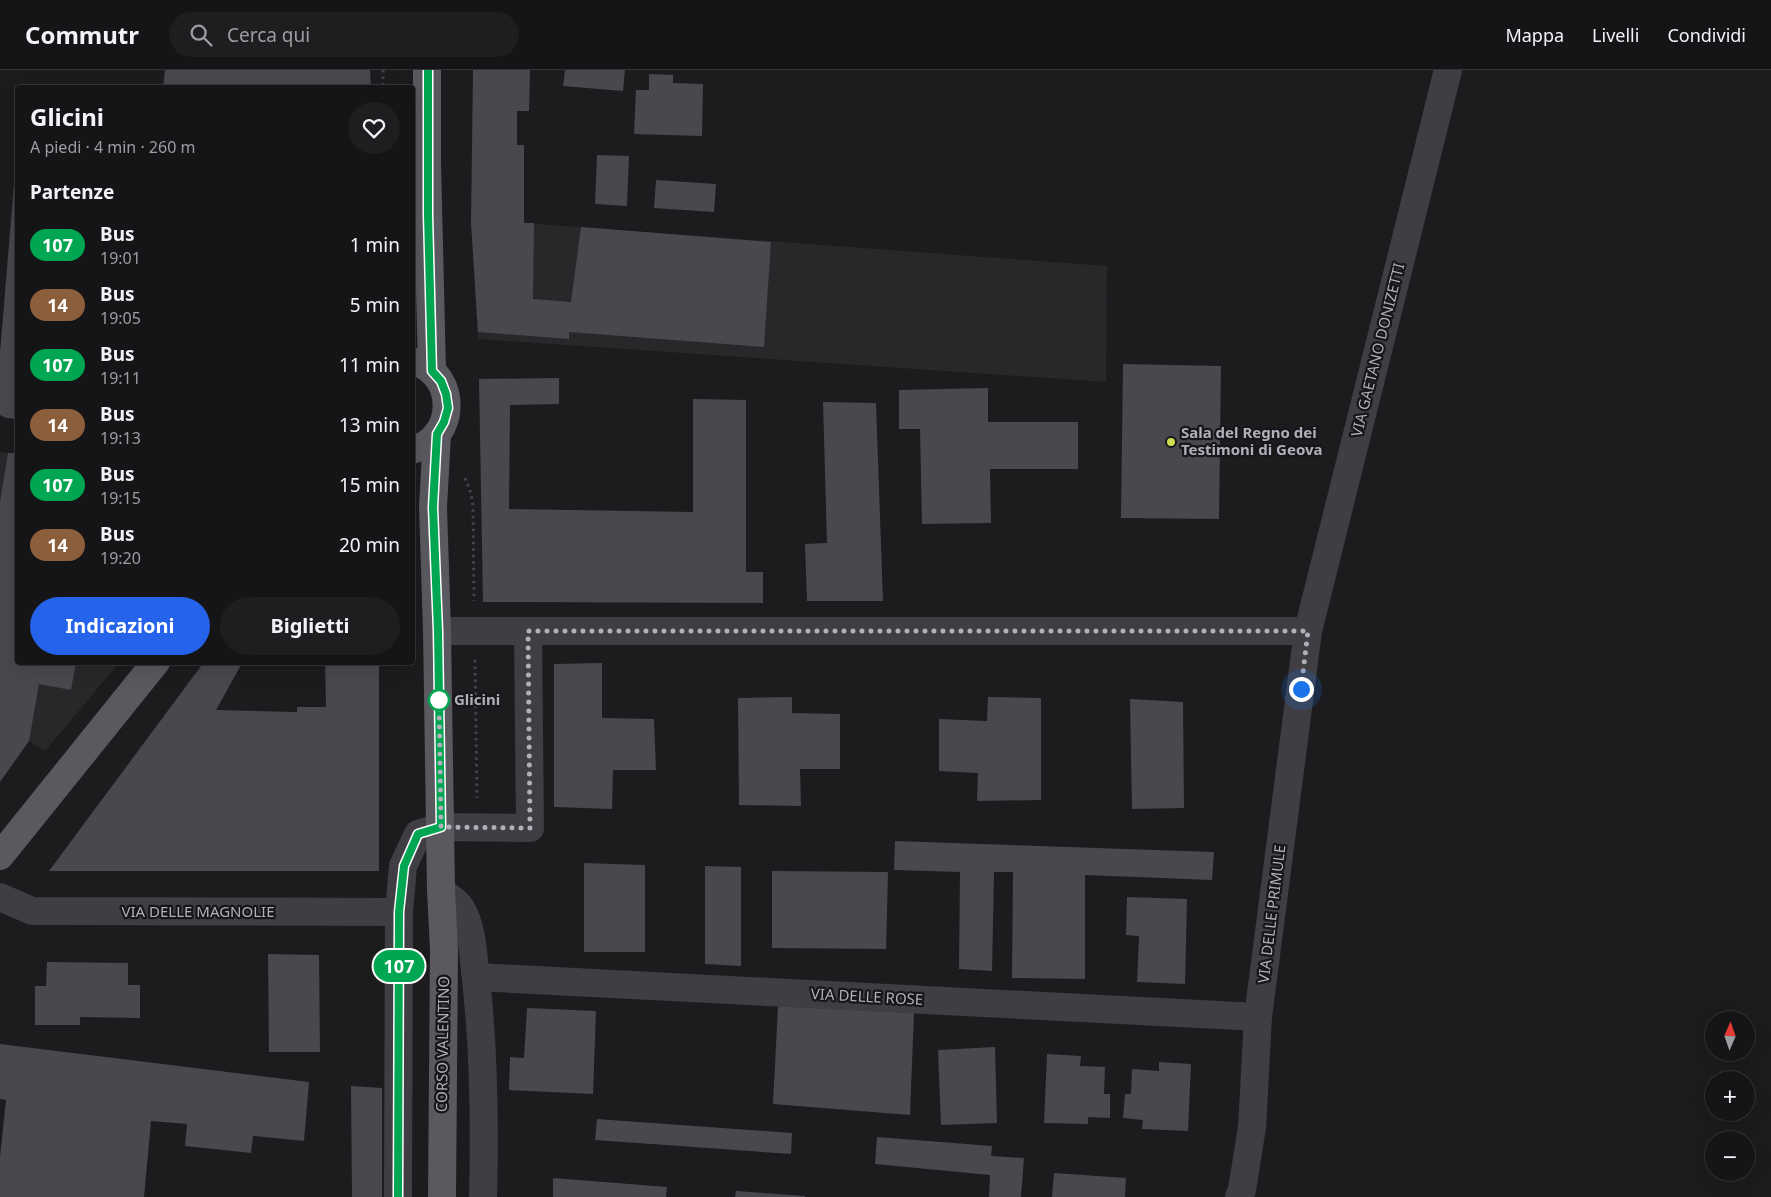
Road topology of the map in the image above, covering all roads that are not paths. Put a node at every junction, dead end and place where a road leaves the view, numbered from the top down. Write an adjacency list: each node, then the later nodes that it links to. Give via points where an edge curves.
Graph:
1 (428, 70): 3 (main road, CORSO VALENTINO)
2 (1448, 70): 12 (street, VIA GAETANO DONIZETTI)
3 (428, 214): 4 (main road, CORSO VALENTINO); 5 (main road, CORSO VALENTINO)
4 (415, 256)
5 (422, 366): 6 (main road, CORSO VALENTINO, via 441,381 446,394 448,408)
6 (437, 434): 7 (main road); 9 (main road, CORSO VALENTINO)
7 (415, 449)
8 (415, 470): 9 (main road, CORSO VALENTINO)
9 (433, 507): 10 (main road, CORSO VALENTINO)
10 (438, 631): 11 (street); 14 (main road, CORSO VALENTINO)
11 (528, 631): 12 (street); 14 (street, via 530,828)
12 (1308, 631): 20 (street, VIA DELLE PRIMULE)
13 (154, 665): 15 (main road)
14 (441, 827): 16 (main road, CORSO VALENTINO); 18 (street, via 418,834 410,849 404,866)
15 (0, 856)
16 (441, 890): 19 (street, CORSO VALENTINO, via 464,915); 22 (main road, CORSO VALENTINO, via 444,950)
17 (0, 896): 18 (street, VIA DELLE MAGNOLIE, via 32,911)
18 (399, 912): 21 (street)
19 (478, 988): 20 (street, VIA DELLE ROSE); 23 (street, CORSO VALENTINO, via 485,1115)
20 (1258, 1018): 24 (street, VIA DELLE PRIMULE, via 1252,1127)
21 (398, 1197)
22 (442, 1197)
23 (483, 1197)
24 (1239, 1197)

